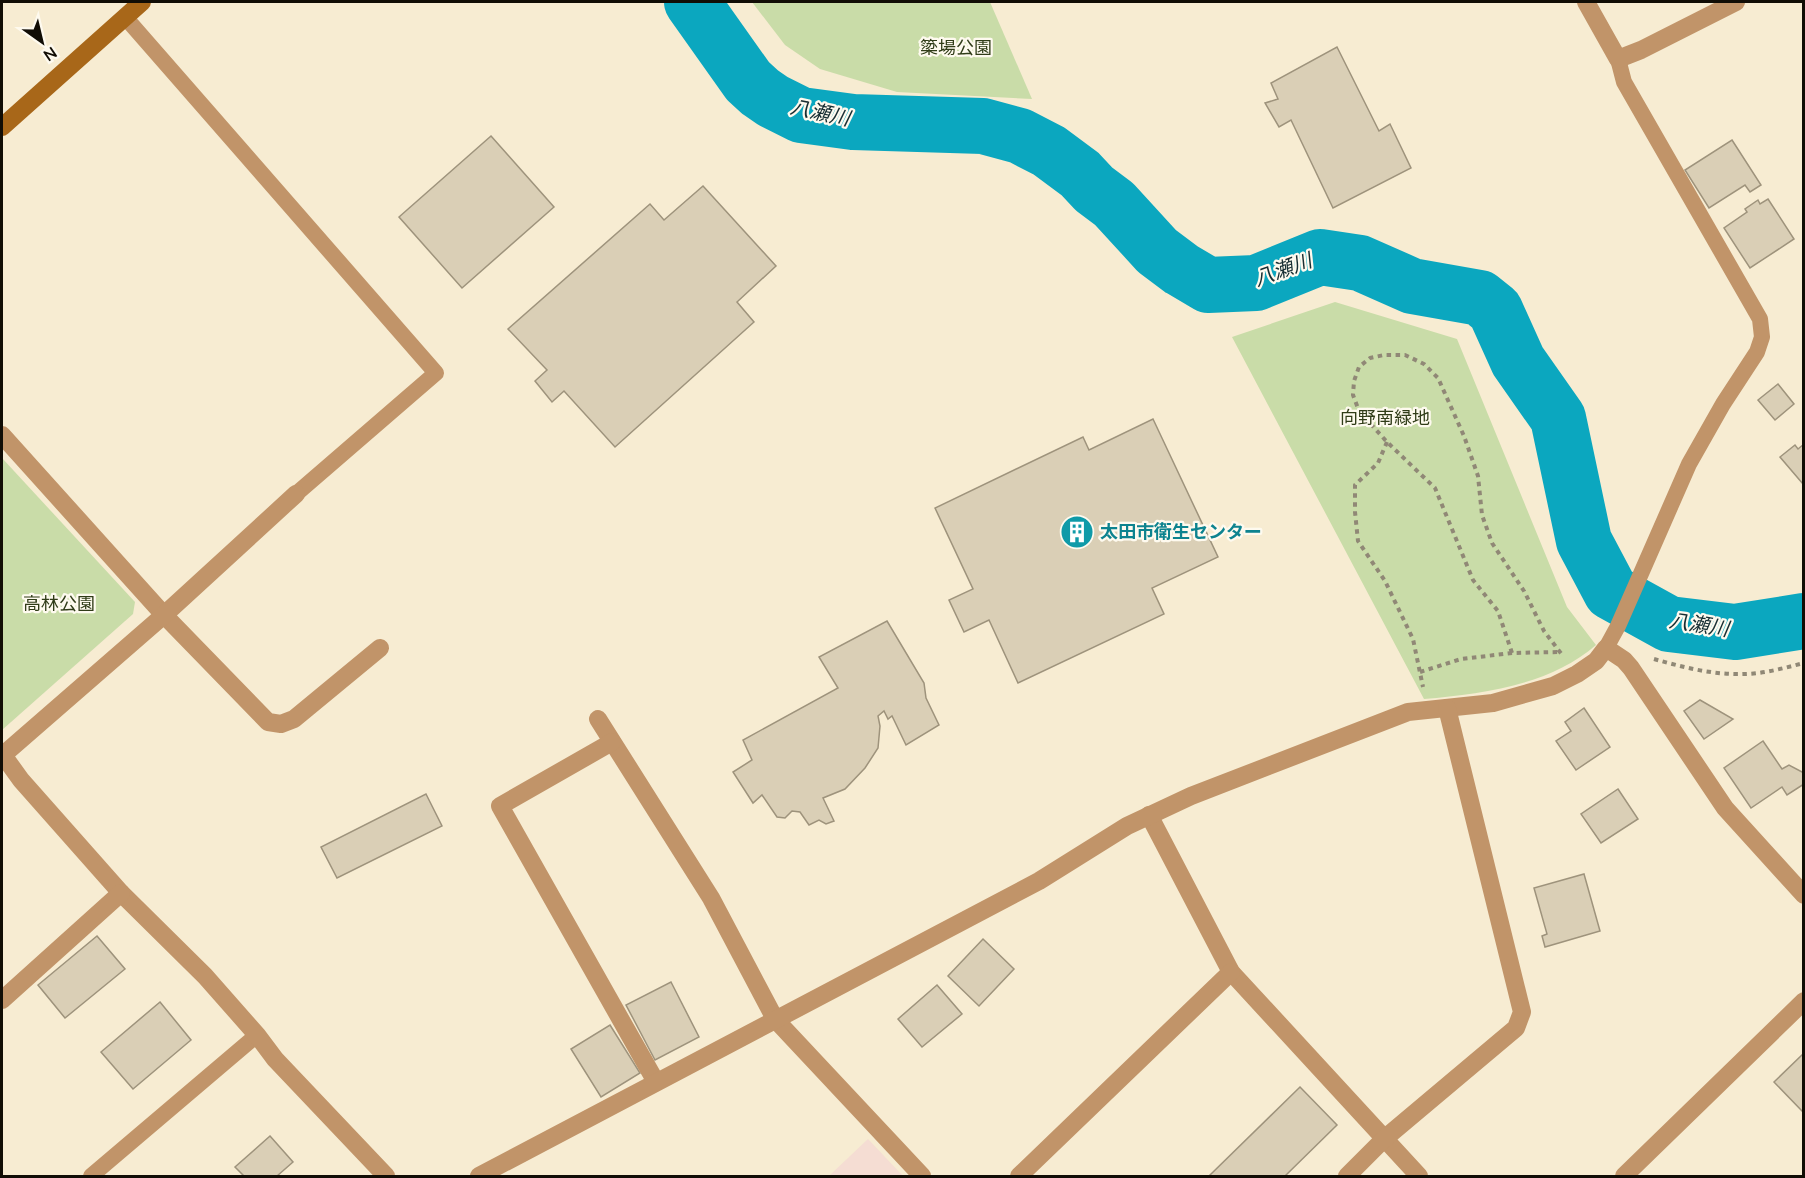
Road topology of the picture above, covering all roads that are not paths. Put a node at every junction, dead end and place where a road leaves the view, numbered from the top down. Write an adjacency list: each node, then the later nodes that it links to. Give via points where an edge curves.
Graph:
1 (142, 2): 4 (street)
2 (1586, 2): 5 (street)
3 (1736, 2): 5 (street)
4 (125, 17): 6 (street); 8 (lane, via 436,373)
5 (1618, 59): 11 (lane, via 1624,82 1760,319 1762,337 1689,464)
6 (2, 127)
7 (2, 435): 9 (street)
8 (296, 494): 9 (street)
9 (164, 615): 10 (street, via 268,722 281,724 294,719); 15 (street)
10 (380, 648)
11 (1606, 648): 12 (street, via 1596,661 1553,686 1493,703); 18 (street, via 1631,668 1725,808)
12 (1447, 708): 16 (street, via 1408,712 1191,795); 25 (street, via 1522,1012 1516,1028)
13 (598, 719): 14 (street)
14 (612, 742): 22 (street, via 711,898); 24 (street, via 500,806)
15 (2, 756): 17 (street)
16 (1149, 815): 19 (street); 22 (street, via 1039,881)
17 (121, 893): 20 (street); 23 (street, via 206,976)
18 (1803, 895)
19 (1231, 972): 25 (street); 30 (street)
20 (2, 1000)
21 (1803, 1001): 33 (street)
22 (775, 1019): 24 (street); 29 (street)
23 (257, 1035): 26 (lane); 27 (street, via 274,1059)
24 (656, 1082): 28 (street)
25 (1384, 1139): 31 (street); 32 (street)
26 (91, 1176)
27 (386, 1176)
28 (479, 1176)
29 (922, 1176)
30 (1019, 1176)
31 (1347, 1176)
32 (1419, 1176)
33 (1624, 1176)

